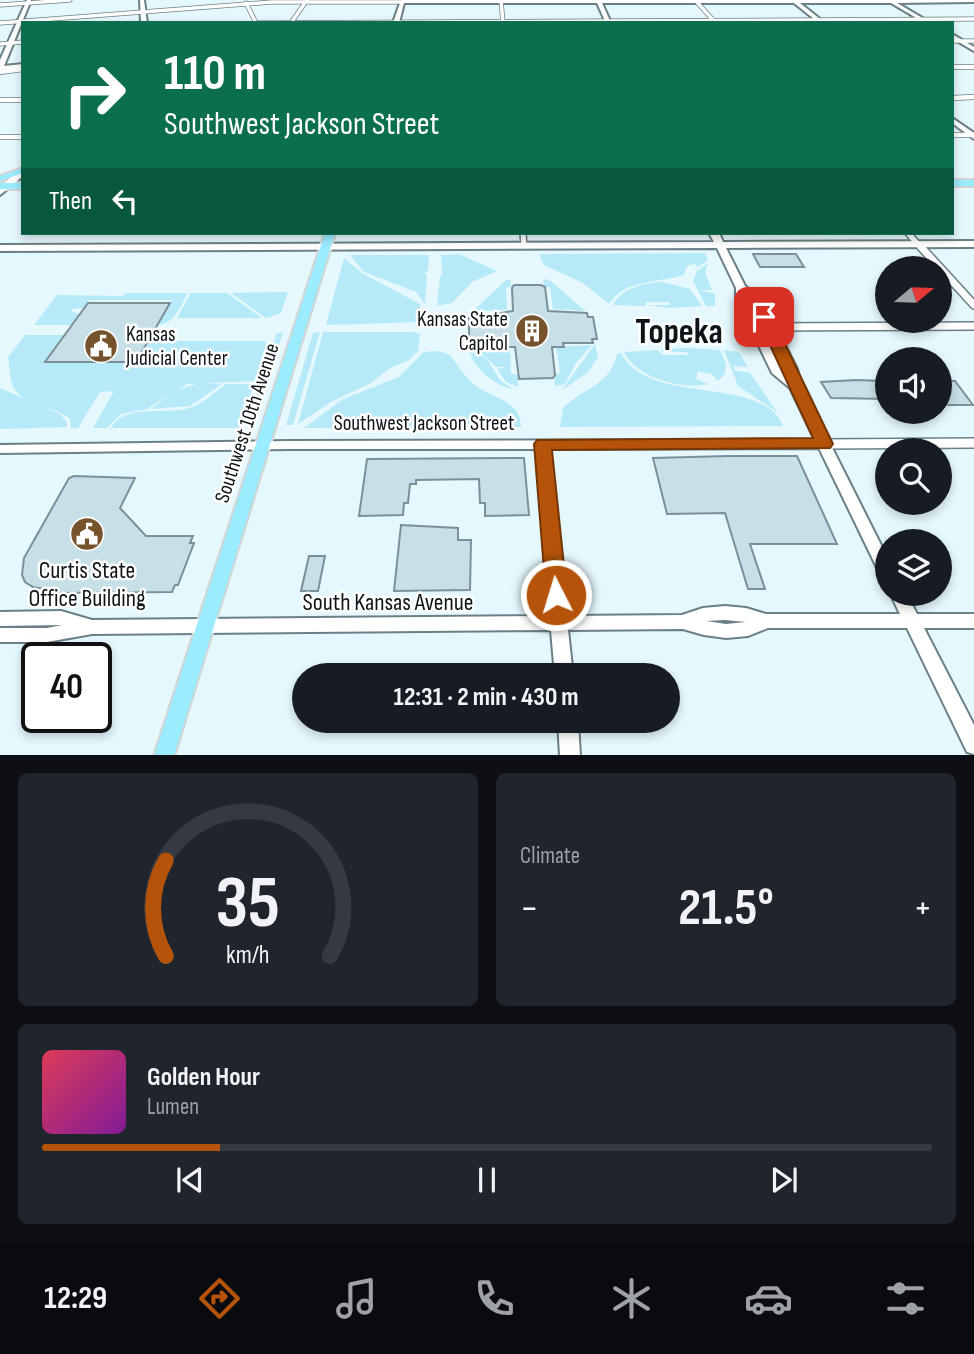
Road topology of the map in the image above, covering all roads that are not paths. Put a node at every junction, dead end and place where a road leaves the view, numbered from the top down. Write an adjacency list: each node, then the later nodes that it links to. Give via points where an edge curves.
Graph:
1 (70, 0): 4 (street)
2 (142, 0): 14 (main road)
3 (890, 0): 10 (main road); 11 (main road); 15 (main road)
4 (28, 1): 13 (street); 18 (main road)
5 (306, 1): 6 (street); 12 (street); 17 (street)
6 (403, 1): 7 (main road); 22 (main road)
7 (501, 1): 8 (main road); 23 (street)
8 (598, 1): 9 (main road); 24 (main road)
9 (695, 1): 10 (main road); 25 (street)
10 (793, 1): 26 (main road)
11 (974, 1)
12 (245, 2): 14 (street); 20 (street)
13 (0, 5)
14 (143, 12): 18 (street); 19 (main road)
15 (923, 19): 16 (street); 26 (street); 27 (main road)
16 (974, 19)
17 (293, 20): 21 (street); 22 (street)
18 (20, 21): 28 (street); 33 (main road)
19 (144, 21)
20 (256, 21)
21 (281, 21)
22 (397, 21): 23 (street)
23 (503, 21): 24 (street)
24 (609, 21): 25 (street)
25 (714, 21): 26 (street)
26 (820, 21)
27 (926, 21)
28 (0, 23)
29 (954, 39): 30 (main road)
30 (961, 41): 31 (street); 35 (main road)
31 (974, 41)
32 (21, 42): 33 (street)
33 (12, 43): 34 (street); 39 (main road)
34 (0, 44)
35 (974, 49)
36 (954, 67): 37 (street)
37 (974, 67)
38 (21, 68): 39 (main road)
39 (0, 69)
40 (954, 97): 41 (street)
41 (974, 97)
42 (0, 100): 43 (street)
43 (21, 100)
44 (954, 121): 46 (main road)
45 (954, 135): 46 (street)
46 (973, 135)
47 (0, 137): 48 (street)
48 (21, 137)
49 (21, 172): 52 (main road)
50 (954, 183): 51 (main road)
51 (974, 183)
52 (2, 186): 53 (main road)
53 (21, 186)
54 (329, 235): 62 (main road, Southwest 10th Avenue)
55 (523, 235): 61 (street)
56 (715, 235): 60 (main road)
57 (910, 235): 58 (street)
58 (919, 244): 59 (main road); 60 (main road); 65 (street)
59 (974, 244)
60 (720, 245): 61 (main road); 64 (main road)
61 (524, 246): 62 (main road)
62 (325, 247): 63 (main road); 73 (main road, Southwest 10th Avenue)
63 (0, 248)
64 (741, 288): 67 (main road); 68 (main road, via 756,301)
65 (974, 305)
66 (974, 326): 68 (street)
67 (755, 327): 68 (street); 69 (main road, via 778,373)
68 (770, 327): 69 (main road)
69 (796, 388): 72 (main road)
70 (974, 443): 72 (street, Southwest Jackson Street)
71 (543, 444): 72 (main road, Southwest Jackson Street); 73 (main road, Southwest Jackson Street); 81 (main road)
72 (824, 444): 75 (main road)
73 (262, 445): 74 (main road, Southwest Jackson Street); 83 (main road, Southwest 10th Avenue)
74 (0, 449)
75 (875, 548)
76 (904, 606): 78 (main road)
77 (0, 619): 82 (main road, South Kansas Avenue, via 61,618)
78 (911, 621): 79 (main road, South Kansas Avenue); 80 (main road, South Kansas Avenue, via 766,621 755,629 702,630); 87 (main road)
79 (974, 621)
80 (684, 622): 81 (main road, South Kansas Avenue)
81 (559, 626): 83 (main road, South Kansas Avenue); 85 (main road)
82 (92, 627): 83 (main road, South Kansas Avenue); 84 (main road, South Kansas Avenue, via 47,635)
83 (205, 627): 88 (main road, Southwest 10th Avenue)
84 (0, 635)
85 (563, 663)
86 (569, 733): 89 (main road)
87 (974, 745)
88 (164, 755)
89 (570, 755)

